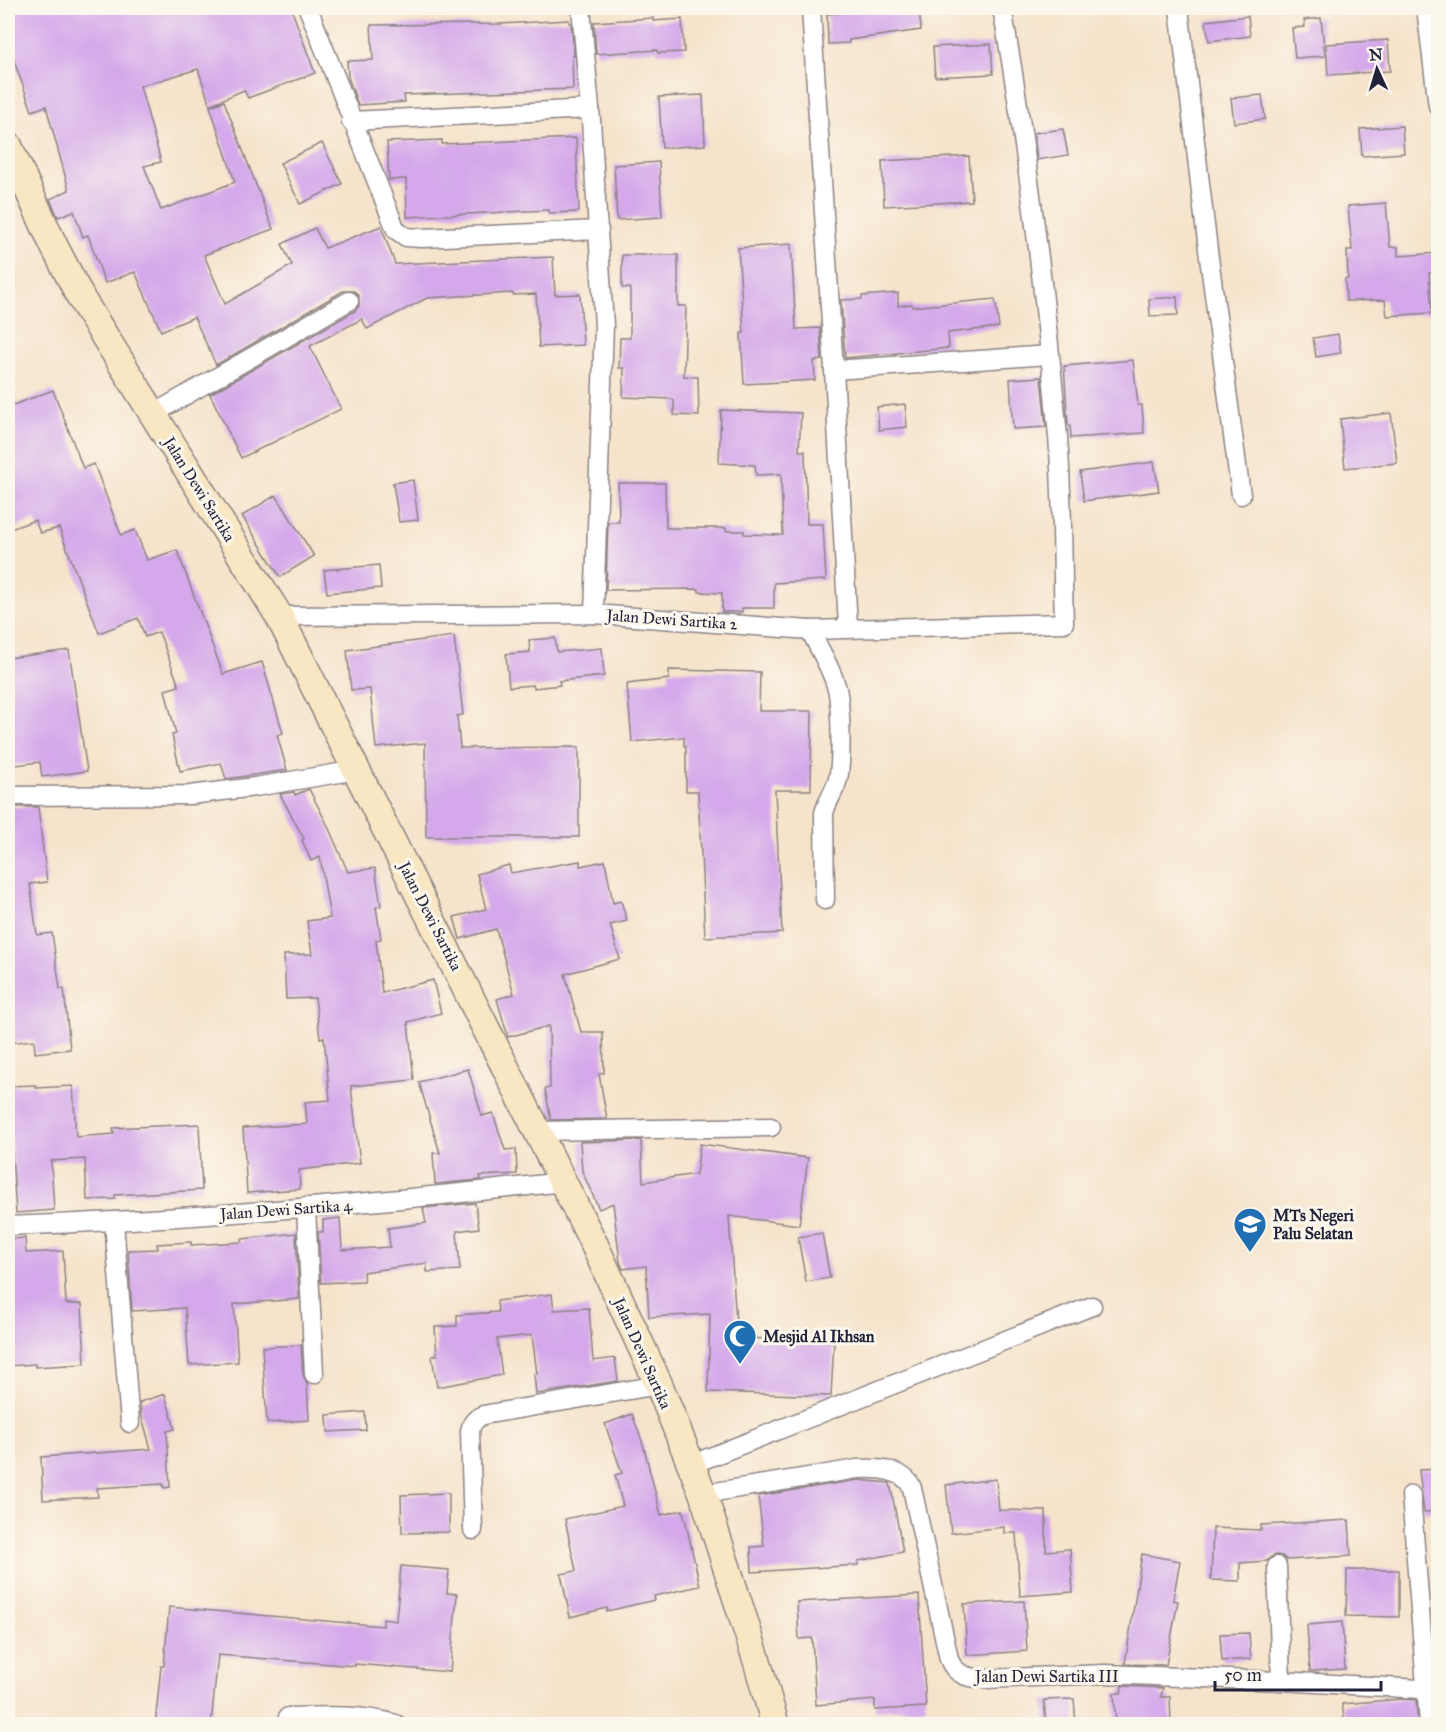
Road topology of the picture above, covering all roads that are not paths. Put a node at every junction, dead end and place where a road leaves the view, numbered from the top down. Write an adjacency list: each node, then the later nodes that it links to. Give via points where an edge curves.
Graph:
1 (308, 8): 9 (street)
2 (581, 8): 8 (street)
3 (811, 8): 14 (street)
4 (1002, 8): 13 (street, via 1035,226)
5 (1179, 8): 16 (street)
6 (1426, 8): 7 (street)
7 (1438, 106)
8 (590, 109): 9 (street); 11 (street)
9 (351, 121): 11 (street, via 396,230 406,237)
10 (8, 145): 15 (main road, Jalan Dewi Sartika, via 71,281)
11 (599, 230): 17 (street, via 605,354)
12 (349, 301): 15 (street)
13 (1048, 355): 14 (street); 19 (street, Jalan Dewi Sartika 2, via 1058,439 1064,623)
14 (834, 370): 19 (street)
15 (153, 414): 18 (main road, Jalan Dewi Sartika)
16 (1241, 495)
17 (594, 614): 18 (street, Jalan Dewi Sartika 2); 20 (street, Jalan Dewi Sartika 2)
18 (279, 616): 21 (main road, Jalan Dewi Sartika)
19 (848, 627): 20 (street, Jalan Dewi Sartika 2)
20 (810, 630): 23 (street, via 834,679 839,700 840,768 824,813)
21 (357, 770): 22 (street, via 190,795); 25 (main road, Jalan Dewi Sartika)
22 (8, 796)
23 (825, 900)
24 (771, 1127): 25 (street)
25 (539, 1131): 26 (main road, Jalan Dewi Sartika)
26 (563, 1182): 27 (street, Jalan Dewi Sartika 4); 32 (main road, Jalan Dewi Sartika)
27 (306, 1207): 28 (street, Jalan Dewi Sartika 4); 31 (street)
28 (114, 1222): 29 (street, Jalan Dewi Sartika 4); 33 (street)
29 (8, 1226)
30 (1092, 1306): 34 (street)
31 (314, 1374)
32 (659, 1385): 34 (main road, Jalan Dewi Sartika); 37 (street, via 476,1419 470,1431)
33 (130, 1423)
34 (690, 1465): 35 (main road, Jalan Dewi Sartika)
35 (703, 1494): 39 (street, Jalan Dewi Sartika III, via 857,1469 876,1468 906,1479 912,1488 949,1659 955,1671 972,1678 1105,1674); 43 (main road, Jalan Dewi Sartika)
36 (1411, 1495): 40 (street)
37 (473, 1530)
38 (1277, 1566): 39 (street)
39 (1281, 1681): 40 (street, Jalan Dewi Sartika III)
40 (1432, 1690): 44 (street)
41 (288, 1717): 42 (street, via 374,1718)
42 (396, 1725)
43 (775, 1725)
44 (1429, 1725)

